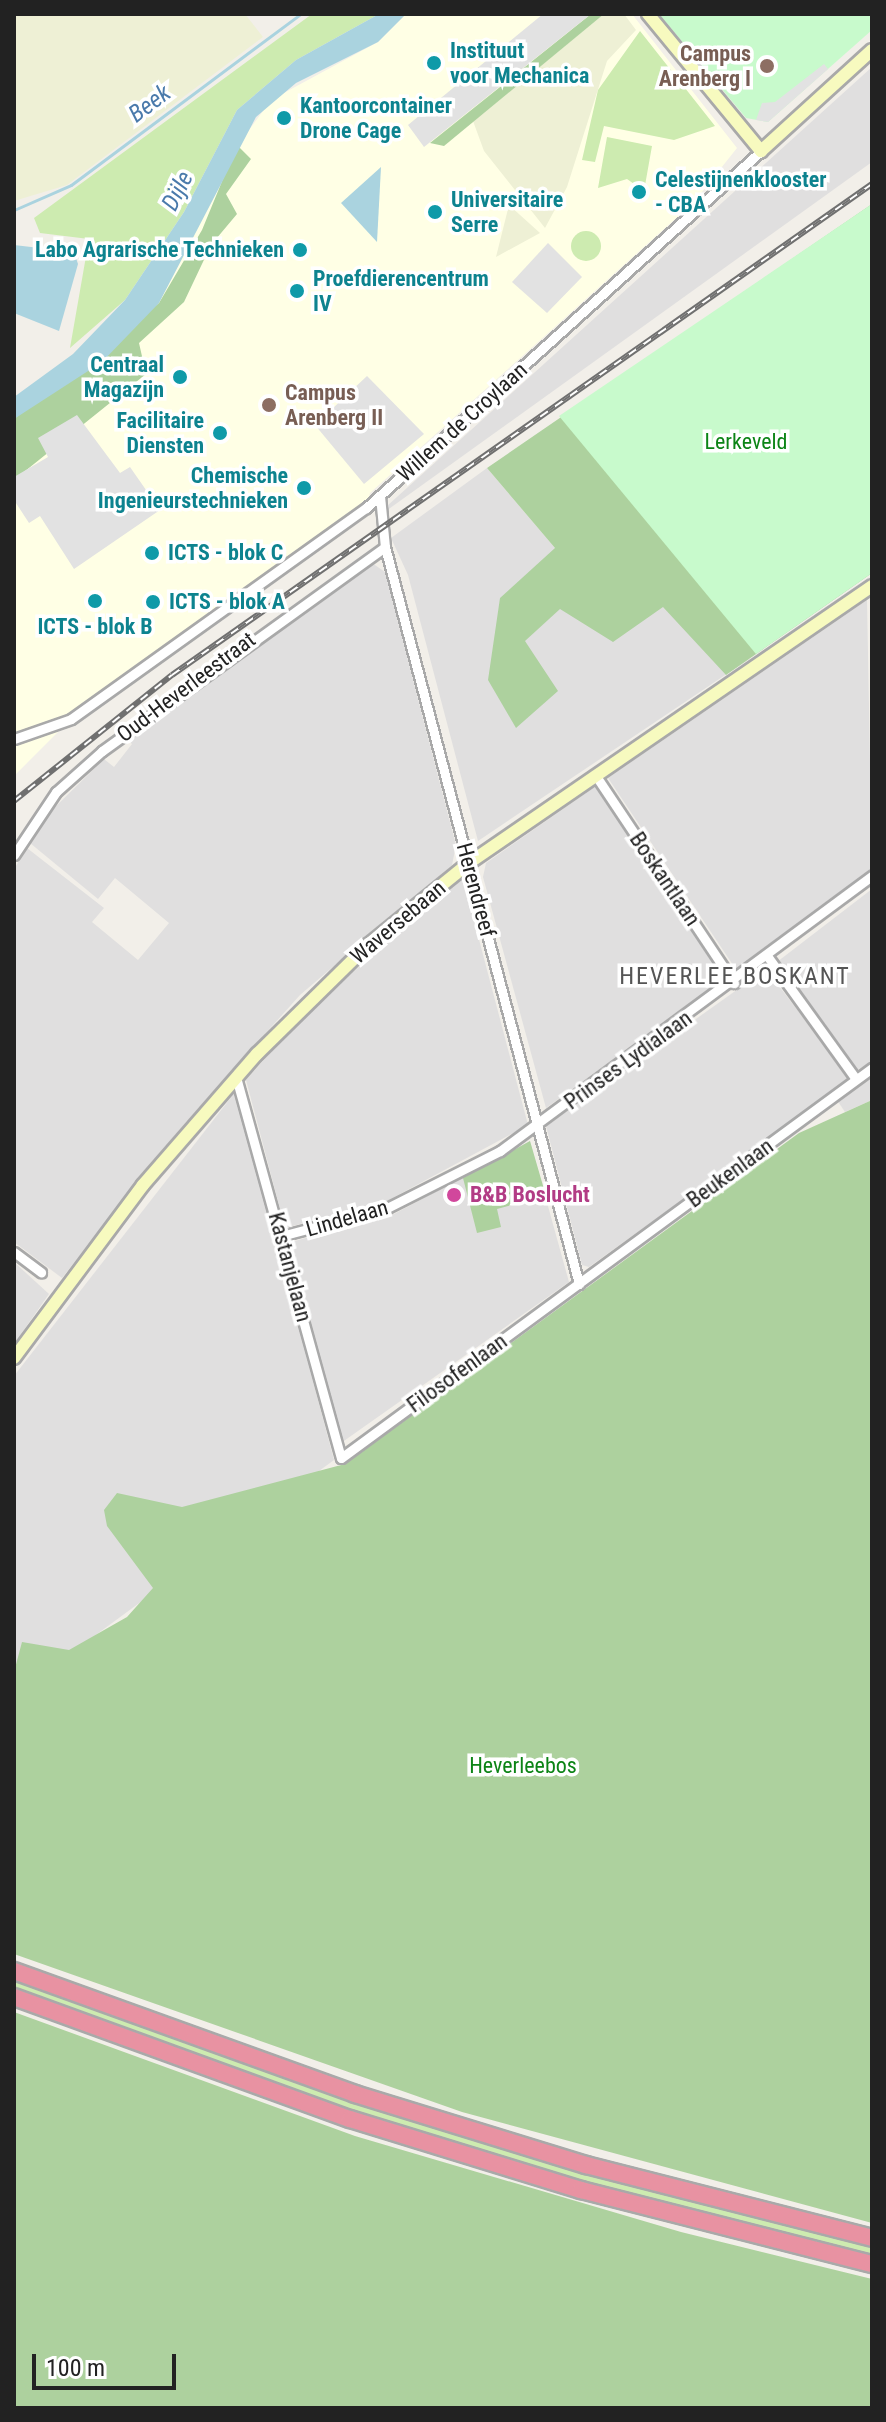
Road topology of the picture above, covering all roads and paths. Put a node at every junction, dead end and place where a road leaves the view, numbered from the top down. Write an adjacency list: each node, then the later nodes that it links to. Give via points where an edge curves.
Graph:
1 (648, 14): 3 (street)
2 (872, 50): 3 (street, Willem de Croylaan)
3 (761, 151): 4 (street, Willem de Croylaan)
4 (380, 496): 5 (street, Herendreef); 7 (street, Willem de Croylaan, via 71,719)
5 (385, 547): 9 (street, Oud-Heverleestraat, via 102,751 56,792); 10 (street, Herendreef)
6 (871, 590): 8 (street, Waversebaan)
7 (14, 739)
8 (596, 776): 10 (street, Waversebaan); 13 (street, Boskantlaan)
9 (14, 855)
10 (469, 863): 15 (street, Waversebaan, via 368,945); 17 (street, Herendreef)
11 (872, 876): 12 (street, Prinses Lydialaan)
12 (768, 957): 13 (street, Prinses Lydialaan); 16 (street)
13 (734, 983): 17 (street, Prinses Lydialaan)
14 (872, 1068): 16 (street, Beukenlaan)
15 (236, 1077): 18 (street, Kastanjelaan); 23 (street, Waversebaan, via 121,1213)
16 (856, 1079): 21 (street, Beukenlaan)
17 (537, 1127): 18 (street, Lindelaan, via 387,1208); 22 (street, Herendreef)
18 (281, 1236): 24 (street, Kastanjelaan)
19 (14, 1252): 20 (street)
20 (41, 1272)
21 (588, 1277): 22 (street, Filosofenlaan)
22 (576, 1285): 24 (street, Filosofenlaan)
23 (14, 1358)
24 (341, 1458)
25 (14, 1971): 27 (highway, via 384,2103 586,2165)
26 (14, 1997): 28 (highway, via 350,2119 581,2190)
27 (872, 2238)
28 (872, 2264)

